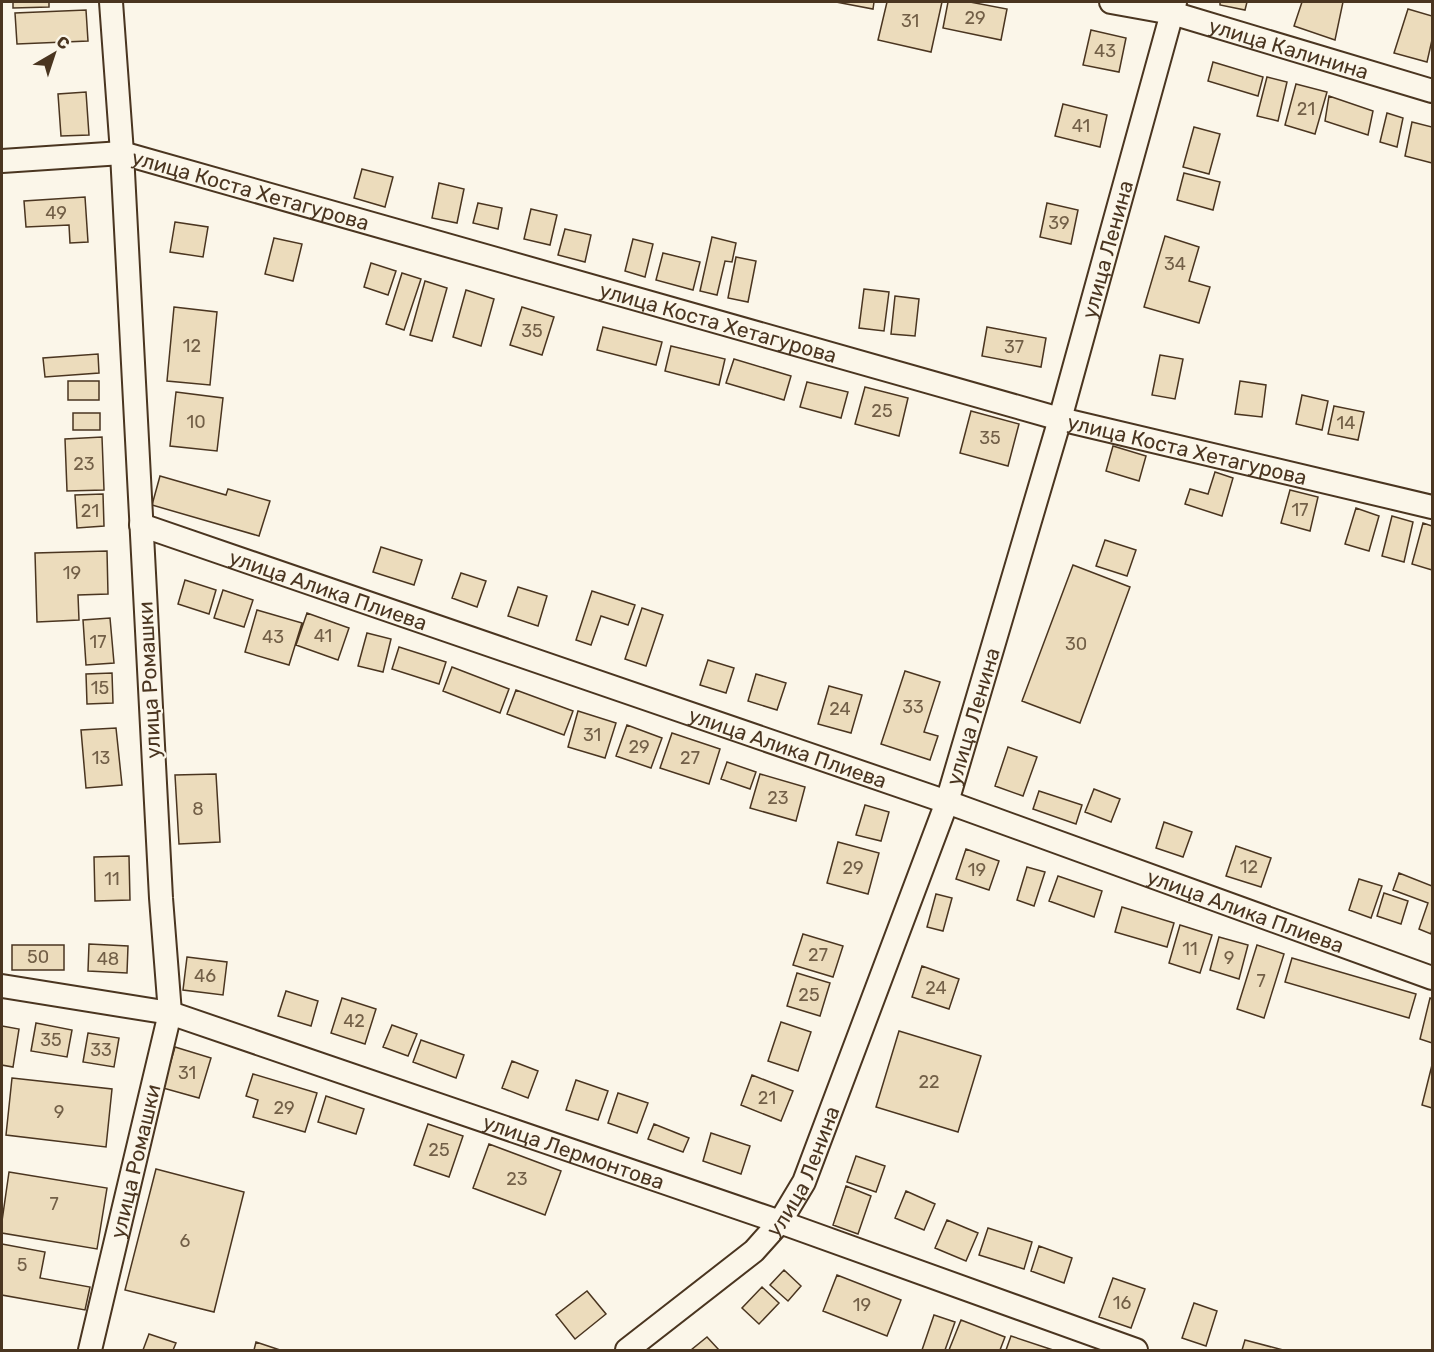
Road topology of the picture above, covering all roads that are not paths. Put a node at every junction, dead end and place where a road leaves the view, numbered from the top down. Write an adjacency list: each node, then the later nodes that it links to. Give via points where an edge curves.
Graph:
1 (111, 2): 5 (street, улица Ромашки)
2 (1111, 2): 3 (street, улица Калинина)
3 (1173, 7): 4 (street, улица Калинина); 7 (street, улица Ленина)
4 (1432, 91)
5 (122, 153): 6 (street, улица Коста Хетагурова); 7 (street, улица Коста Хетагурова); 9 (street, улица Ромашки)
6 (2, 161)
7 (1060, 419): 8 (street, улица Коста Хетагурова); 10 (street, улица Ленина)
8 (1432, 507)
9 (141, 525): 10 (street, улица Алика Плиева); 13 (street, улица Ромашки)
10 (947, 802): 11 (street, улица Алика Плиева); 14 (street, улица Ленина, via 804,1182)
11 (1432, 978)
12 (2, 986): 13 (street, улица Лермонтова)
13 (170, 1013): 14 (street, улица Лермонтова); 15 (street, улица Ромашки)
14 (780, 1222): 16 (street, улица Ленина, via 746,1258); 17 (street, улица Лермонтова)
15 (90, 1350)
16 (627, 1350)
17 (1136, 1350)

